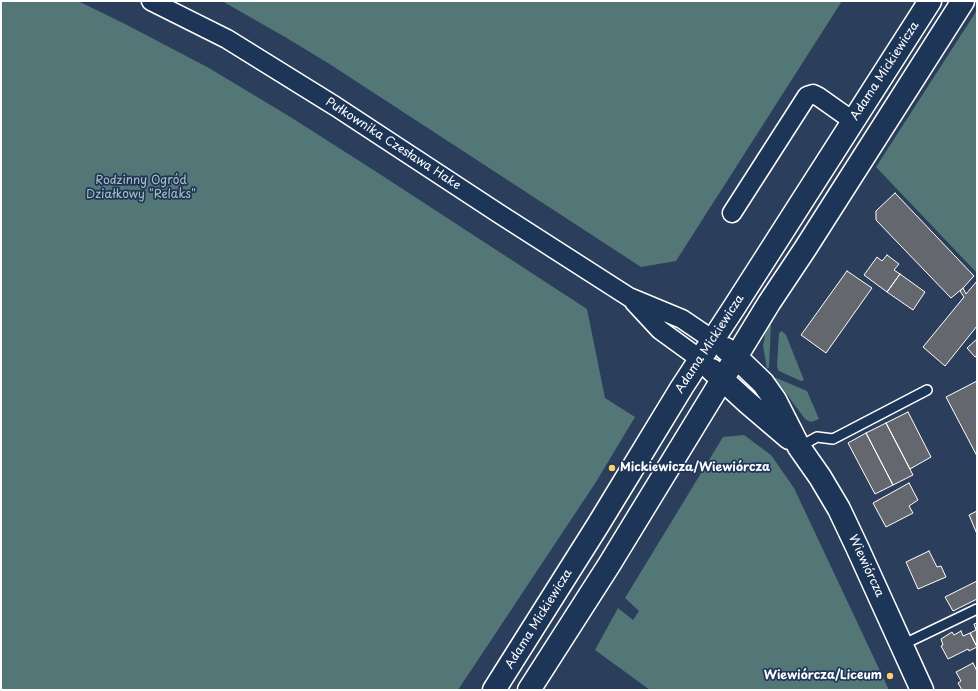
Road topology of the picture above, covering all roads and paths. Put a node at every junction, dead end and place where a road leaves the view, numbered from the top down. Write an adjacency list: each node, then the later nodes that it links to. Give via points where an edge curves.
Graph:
1 (151, 1): 7 (street, Pułkownika Czesława Hake, via 227,40 335,106)
2 (930, 1): 4 (street, Adama Mickiewicza)
3 (963, 1): 8 (street)
4 (853, 121): 5 (street, via 819,97 813,94 807,96); 6 (street, Adama Mickiewicza)
5 (732, 213)
6 (746, 289): 8 (street); 9 (street, Adama Mickiewicza)
7 (629, 297): 9 (street, Pułkownika Czesława Hake, via 682,319); 11 (street, Pułkownika Czesława Hake, via 660,330)
8 (769, 303): 10 (street)
9 (713, 340): 10 (street, Wiewiórcza); 11 (street, Adama Mickiewicza)
10 (736, 357): 12 (street); 14 (street, Wiewiórcza, via 763,383 775,400)
11 (700, 359): 12 (street, Wiewiórcza); 17 (street, Adama Mickiewicza)
12 (722, 379): 14 (street, Wiewiórcza); 18 (street, via 609,565)
13 (927, 390): 14 (lane, via 833,439 817,437)
14 (799, 447): 16 (street, Wiewiórcza, via 839,509)
15 (977, 609): 16 (lane)
16 (902, 645): 19 (street, Wiewiórcza)
17 (494, 690)
18 (529, 690)
19 (922, 690)

